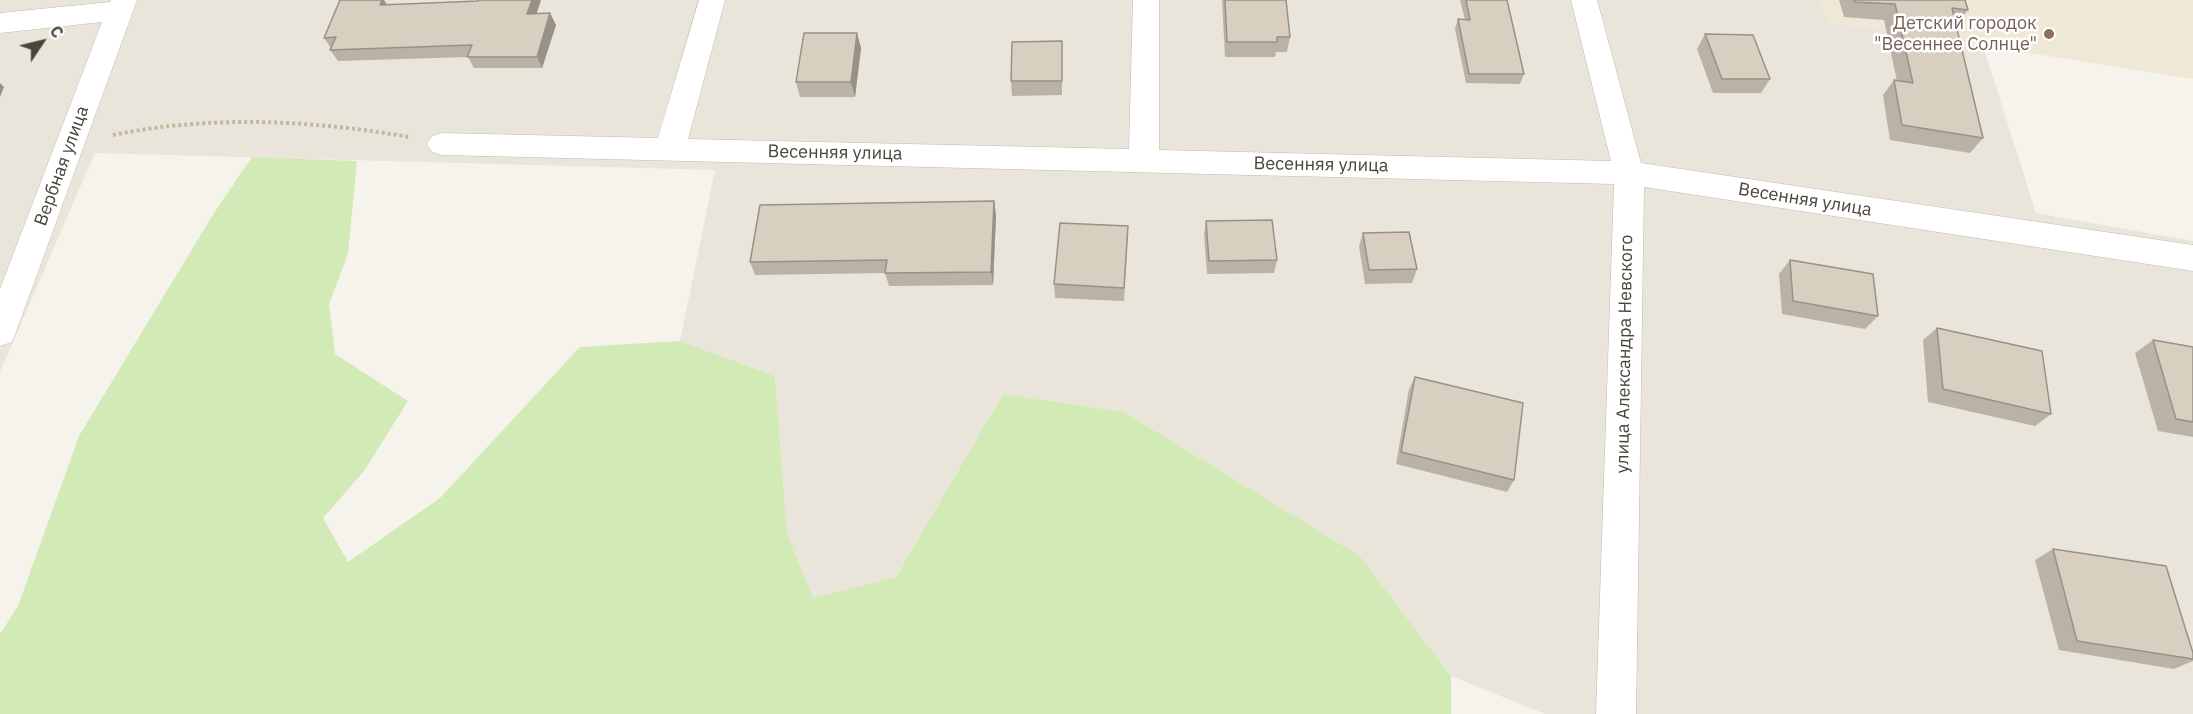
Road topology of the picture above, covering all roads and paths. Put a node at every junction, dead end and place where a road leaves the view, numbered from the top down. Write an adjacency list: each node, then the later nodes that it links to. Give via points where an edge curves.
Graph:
1 (712, 0): 8 (street)
2 (1146, 0): 9 (street)
3 (1584, 0): 10 (street, улица Александра Невского)
4 (122, 6): 5 (street); 6 (street, Вербная улица)
5 (0, 23)
6 (70, 144): 7 (path, via 152,127 208,122 377,131); 12 (street, Вербная улица)
7 (442, 144): 8 (street, Весенняя улица)
8 (670, 149): 9 (street, Весенняя улица)
9 (1144, 161): 10 (street, Весенняя улица)
10 (1629, 173): 11 (street, Весенняя улица); 13 (street, улица Александра Невского)
11 (2193, 258)
12 (0, 332)
13 (1616, 714)

